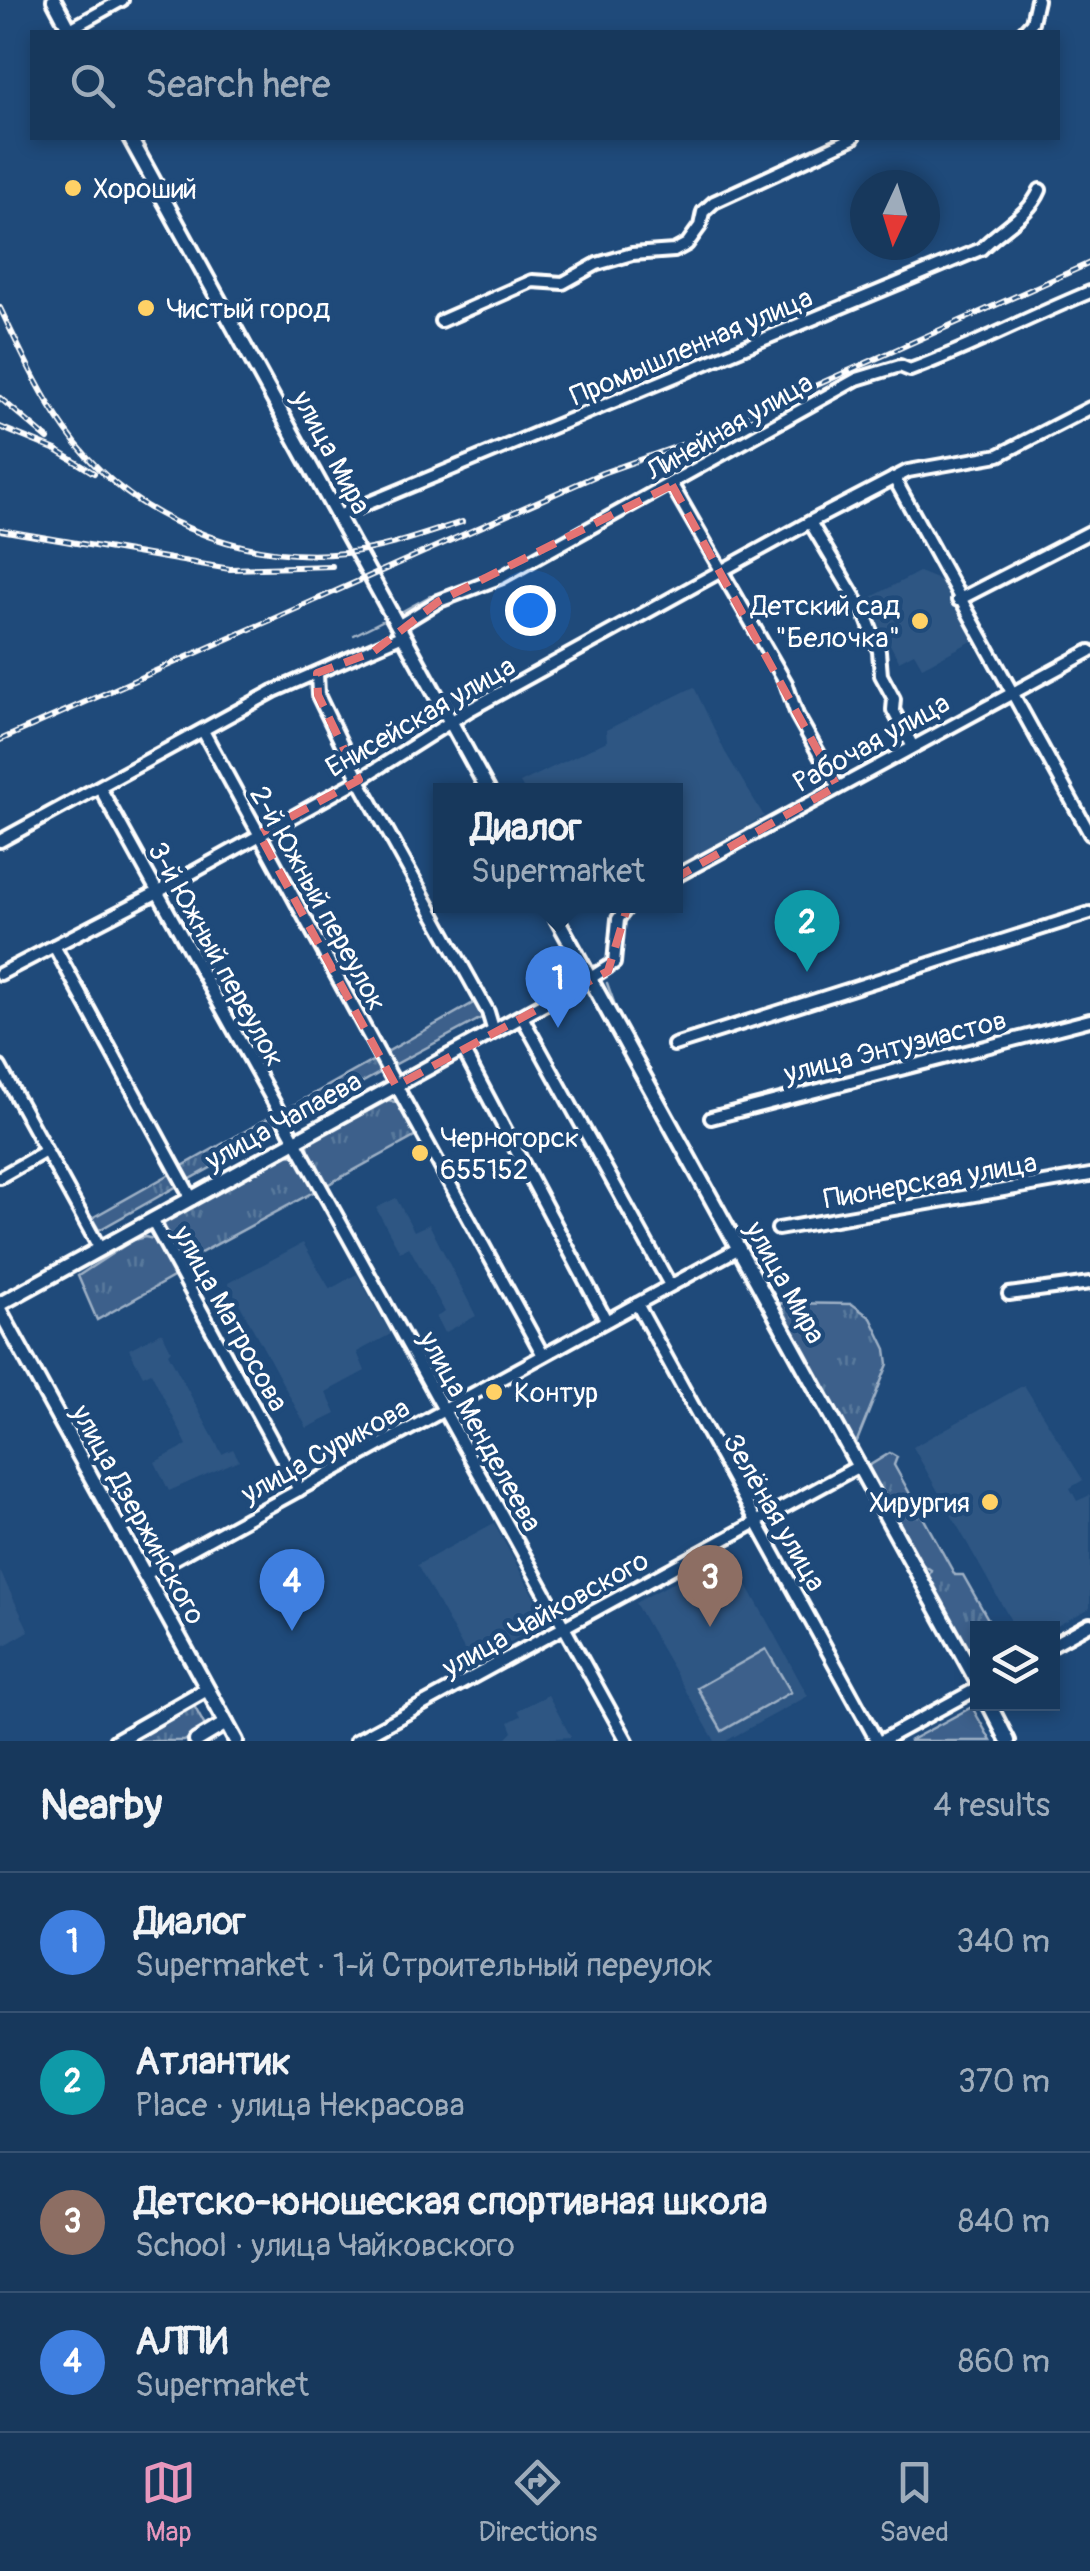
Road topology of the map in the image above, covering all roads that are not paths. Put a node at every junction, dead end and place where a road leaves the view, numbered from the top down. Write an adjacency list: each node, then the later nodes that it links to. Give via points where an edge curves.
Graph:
1 (54, 0): 4 (main road)
2 (122, 0): 5 (street)
3 (1037, 0): 6 (street)
4 (69, 30)
5 (72, 30)
6 (1025, 30)
7 (131, 140): 15 (main road, улица Мира)
8 (849, 140): 11 (street, via 714,202 687,244 674,251 615,259 563,283 532,281)
9 (1040, 190): 15 (street, Промышленная улица, via 1033,207 981,249)
10 (1090, 292): 14 (street, Линейная улица, via 979,345 910,370 900,366 857,380)
11 (441, 321)
12 (1090, 408): 13 (street, Енисейская улица, via 998,455)
13 (894, 478): 16 (street, Енисейская улица); 19 (street)
14 (672, 485): 18 (street); 20 (street, Линейная улица, via 502,577 438,601)
15 (338, 516): 20 (main road, улица Мира)
16 (810, 522): 18 (street, Енисейская улица); 26 (street, via 866,616 892,710)
17 (1090, 532): 19 (street)
18 (722, 571): 24 (street, Енисейская улица); 29 (street)
19 (958, 600): 23 (street)
20 (401, 631): 22 (street, Линейная улица); 24 (main road, улица Мира)
21 (1090, 651): 23 (street, Рабочая улица)
22 (317, 673): 25 (street, Линейная улица); 27 (street, via 318,696)
23 (1011, 696): 26 (street, Рабочая улица); 32 (street)
24 (451, 722): 27 (street, Енисейская улица); 28 (main road, улица Мира)
25 (202, 731): 30 (street, Линейная улица); 31 (street, 2-й Южный переулок)
26 (912, 745): 29 (street, Рабочая улица)
27 (359, 780): 31 (street, Енисейская улица); 44 (street)
28 (484, 783)
29 (837, 786): 34 (street, Рабочая улица)
30 (100, 788): 33 (street, Линейная улица); 35 (street, 3-й Южный переулок)
31 (259, 834): 35 (street, Енисейская улица); 48 (street, 2-й Южный переулок)
32 (1090, 835)
33 (0, 841)
34 (683, 872)
35 (156, 893): 39 (street, Енисейская улица); 50 (street, 3-й Южный переулок)
36 (554, 913): 41 (main road, улица Мира)
37 (623, 913): 41 (street, via 620,966)
38 (1090, 913): 45 (street)
39 (54, 946): 40 (street, Енисейская улица); 54 (street)
40 (0, 974)
41 (590, 979): 42 (main road, улица Чапаева); 57 (main road, улица Мира)
42 (522, 1017): 44 (main road, улица Чапаева); 60 (street)
43 (1090, 1020): 49 (street, улица Энтузиастов)
44 (494, 1032): 46 (main road, улица Чапаева)
45 (674, 1044)
46 (463, 1050): 48 (main road, улица Чапаева); 64 (street)
47 (0, 1068): 51 (street)
48 (396, 1086): 50 (main road, улица Чапаева); 65 (street, 2-й Южный переулок)
49 (711, 1118)
50 (296, 1142): 54 (main road, улица Чапаева); 66 (street, улица Менделеева)
51 (44, 1152): 53 (street); 58 (street)
52 (1090, 1175): 56 (street, Пионерская улица)
53 (0, 1177)
54 (192, 1199): 55 (main road, улица Чапаева)
55 (152, 1220): 58 (main road, улица Чапаева); 68 (street, улица Матросова)
56 (778, 1229)
57 (738, 1248): 60 (street, улица Сурикова); 67 (main road, улица Мира)
58 (100, 1249): 63 (main road, улица Чапаева)
59 (1090, 1284): 61 (street)
60 (670, 1286): 62 (street, улица Сурикова)
61 (1009, 1294)
62 (636, 1304): 64 (street, улица Сурикова); 69 (street, Зелёная улица)
63 (0, 1308): 70 (main road, улица Дзержинского)
64 (606, 1320): 65 (street, улица Сурикова)
65 (543, 1354): 66 (street, улица Сурикова)
66 (444, 1409): 68 (street, улица Сурикова); 72 (street, улица Менделеева)
67 (860, 1466): 69 (street, улица Чайковского); 74 (main road, улица Мира)
68 (299, 1490): 70 (street, улица Сурикова)
69 (756, 1522): 72 (street, улица Чайковского); 84 (street, Зелёная улица)
70 (144, 1575): 75 (main road, улица Дзержинского)
71 (1090, 1624): 73 (street)
72 (564, 1628): 82 (street, улица Чайковского); 83 (street, улица Менделеева)
73 (1060, 1641)
74 (970, 1670)
75 (207, 1689): 78 (main road, улица Дзержинского); 79 (main road)
76 (970, 1690): 84 (street)
77 (992, 1711): 85 (main road)
78 (226, 1724): 80 (main road); 81 (main road, улица Дзержинского)
79 (116, 1741)
80 (196, 1741)
81 (236, 1741)
82 (356, 1741)
83 (627, 1741)
84 (879, 1741)
85 (1008, 1741)

